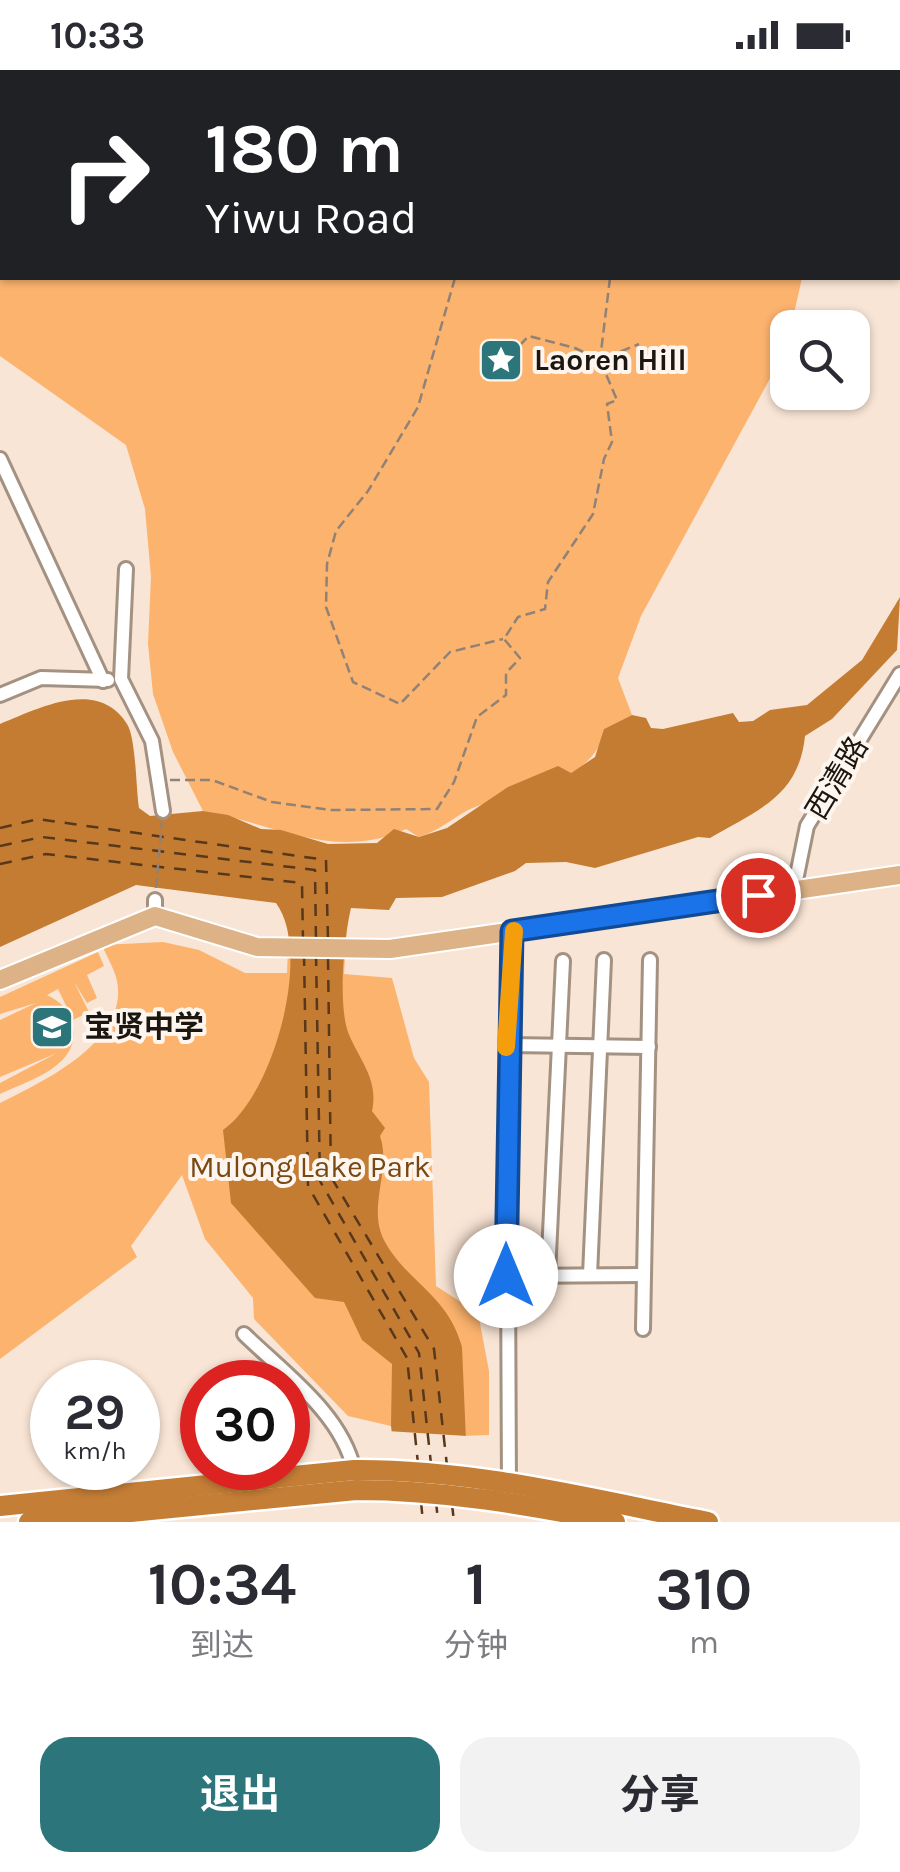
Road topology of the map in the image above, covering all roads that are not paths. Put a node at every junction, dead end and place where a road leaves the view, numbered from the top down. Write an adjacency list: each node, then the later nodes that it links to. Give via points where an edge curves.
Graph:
1 (0, 459): 5 (street)
2 (126, 569): 4 (street)
3 (900, 674): 9 (street, 西清路, via 807,826)
4 (121, 679): 5 (street); 7 (street, via 152,741)
5 (103, 680): 6 (street, via 41,678)
6 (0, 695)
7 (163, 811)
8 (900, 876): 9 (main road)
9 (794, 890): 10 (main road)
10 (512, 931): 14 (main road, via 365,949 257,947 155,908); 15 (street)
11 (604, 960): 17 (street)
12 (650, 960): 18 (street)
13 (562, 961): 16 (street)
14 (0, 980)
15 (506, 1046): 16 (street); 22 (street)
16 (558, 1046): 17 (street); 19 (street)
17 (600, 1046): 18 (street); 20 (street)
18 (648, 1046): 21 (street)
19 (548, 1275): 20 (street); 22 (street)
20 (590, 1275): 21 (street)
21 (644, 1275): 23 (street)
22 (506, 1276): 26 (street)
23 (643, 1329)
24 (244, 1334): 25 (street, via 321,1410 349,1448)
25 (355, 1480): 26 (highway); 27 (highway); 28 (highway)
26 (508, 1492): 29 (highway); 30 (highway)
27 (0, 1506)
28 (29, 1522)
29 (614, 1522)
30 (708, 1522)

